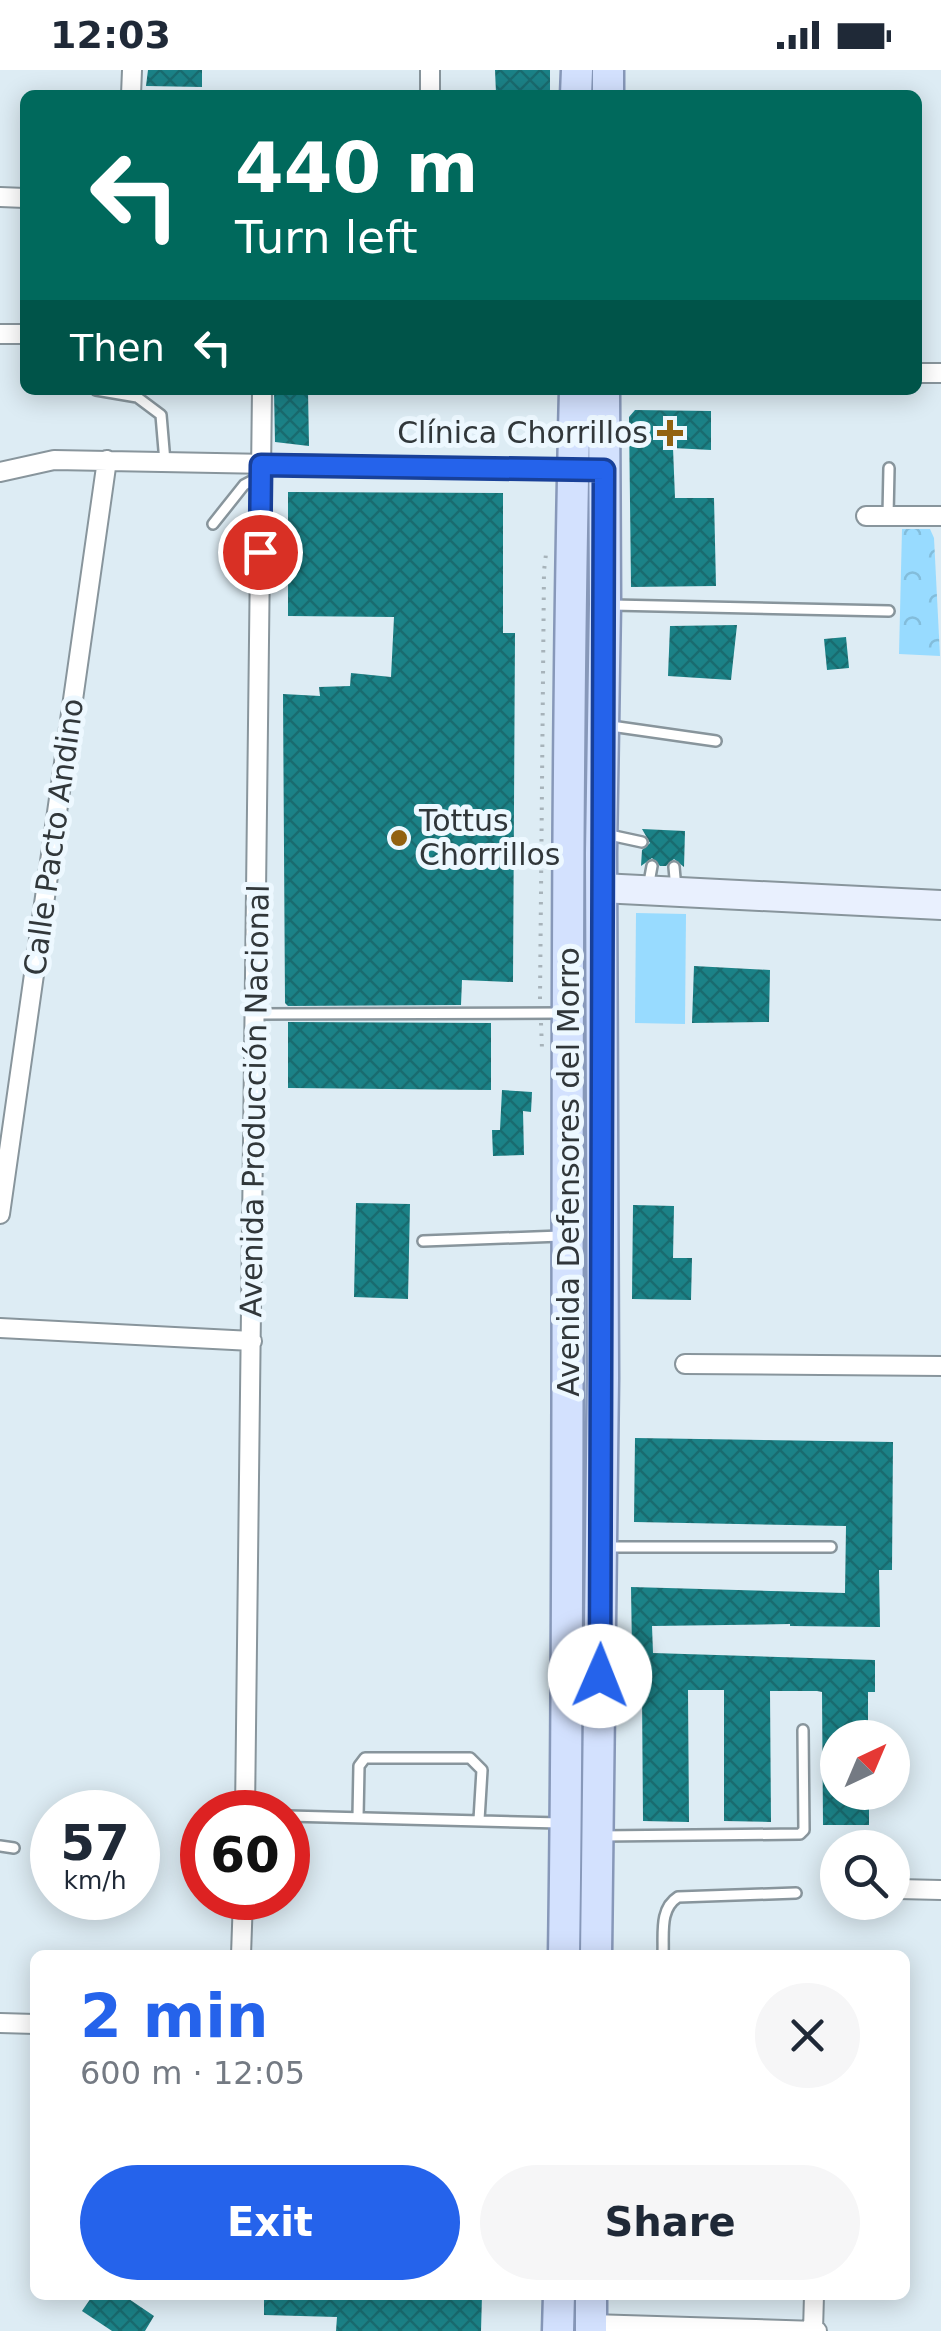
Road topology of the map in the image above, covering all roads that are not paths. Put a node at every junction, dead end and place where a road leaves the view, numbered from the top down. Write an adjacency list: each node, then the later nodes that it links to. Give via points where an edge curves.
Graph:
1 (121, 395): 6 (lane, via 162,415)
2 (262, 395): 8 (street, Avenida Producción Nacional)
3 (576, 395): 9 (main road, Avenida Defensores del Morro)
4 (603, 395): 9 (main road, Avenida Defensores del Morro)
5 (108, 460): 6 (street); 10 (street, via 54,460); 25 (street, Calle Pacto Andino)
6 (165, 462): 8 (street)
7 (888, 468): 12 (lane)
8 (261, 470): 9 (street); 14 (lane); 24 (street, Avenida Producción Nacional)
9 (589, 470): 15 (main road, Avenida Defensores del Morro); 23 (main road, Avenida Defensores del Morro)
10 (0, 472)
11 (866, 516): 12 (street)
12 (888, 516): 13 (street)
13 (941, 516)
14 (213, 524)
15 (605, 604): 16 (lane); 17 (main road, Avenida Defensores del Morro)
16 (889, 611)
17 (603, 725): 18 (lane); 19 (main road, Avenida Defensores del Morro)
18 (716, 741)
19 (601, 834): 20 (lane); 21 (main road, Avenida Defensores del Morro)
20 (642, 842)
21 (601, 888): 22 (street, via 675,879); 32 (main road, Avenida Defensores del Morro)
22 (941, 904)
23 (570, 1013): 24 (lane); 26 (main road, Avenida Defensores del Morro)
24 (256, 1014): 29 (street, Avenida Producción Nacional)
25 (0, 1214)
26 (569, 1236): 27 (lane); 35 (main road, Avenida Defensores del Morro)
27 (423, 1240)
28 (0, 1328): 29 (street)
29 (252, 1341): 37 (street, Avenida Producción Nacional)
30 (685, 1364): 31 (street)
31 (941, 1366)
32 (602, 1547): 33 (lane); 34 (main road, Avenida Defensores del Morro)
33 (831, 1547)
34 (600, 1676): 35 (main road); 42 (main road, Avenida Defensores del Morro)
35 (568, 1677): 41 (main road, Avenida Defensores del Morro)
36 (803, 1730): 42 (lane, via 800,1834)
37 (245, 1790)
38 (310, 1816): 39 (lane)
39 (358, 1817): 40 (lane); 40 (lane, via 359,1766 365,1758 470,1758 482,1770)
40 (479, 1820): 41 (lane)
41 (566, 1824): 50 (main road, Avenida Defensores del Morro)
42 (598, 1836): 51 (main road, Avenida Defensores del Morro)
43 (0, 1846): 44 (lane)
44 (14, 1848)
45 (910, 1889): 46 (street)
46 (941, 1890)
47 (796, 1893): 52 (lane, via 678,1897 664,1913)
48 (242, 1920): 49 (street)
49 (241, 1950)
50 (564, 1950)
51 (596, 1950)
52 (663, 1950)
53 (0, 2024): 54 (street)
54 (30, 2024)
55 (558, 2300): 58 (main road)
56 (814, 2300): 59 (street)
57 (591, 2317): 59 (street)
58 (558, 2331)
59 (815, 2331)

